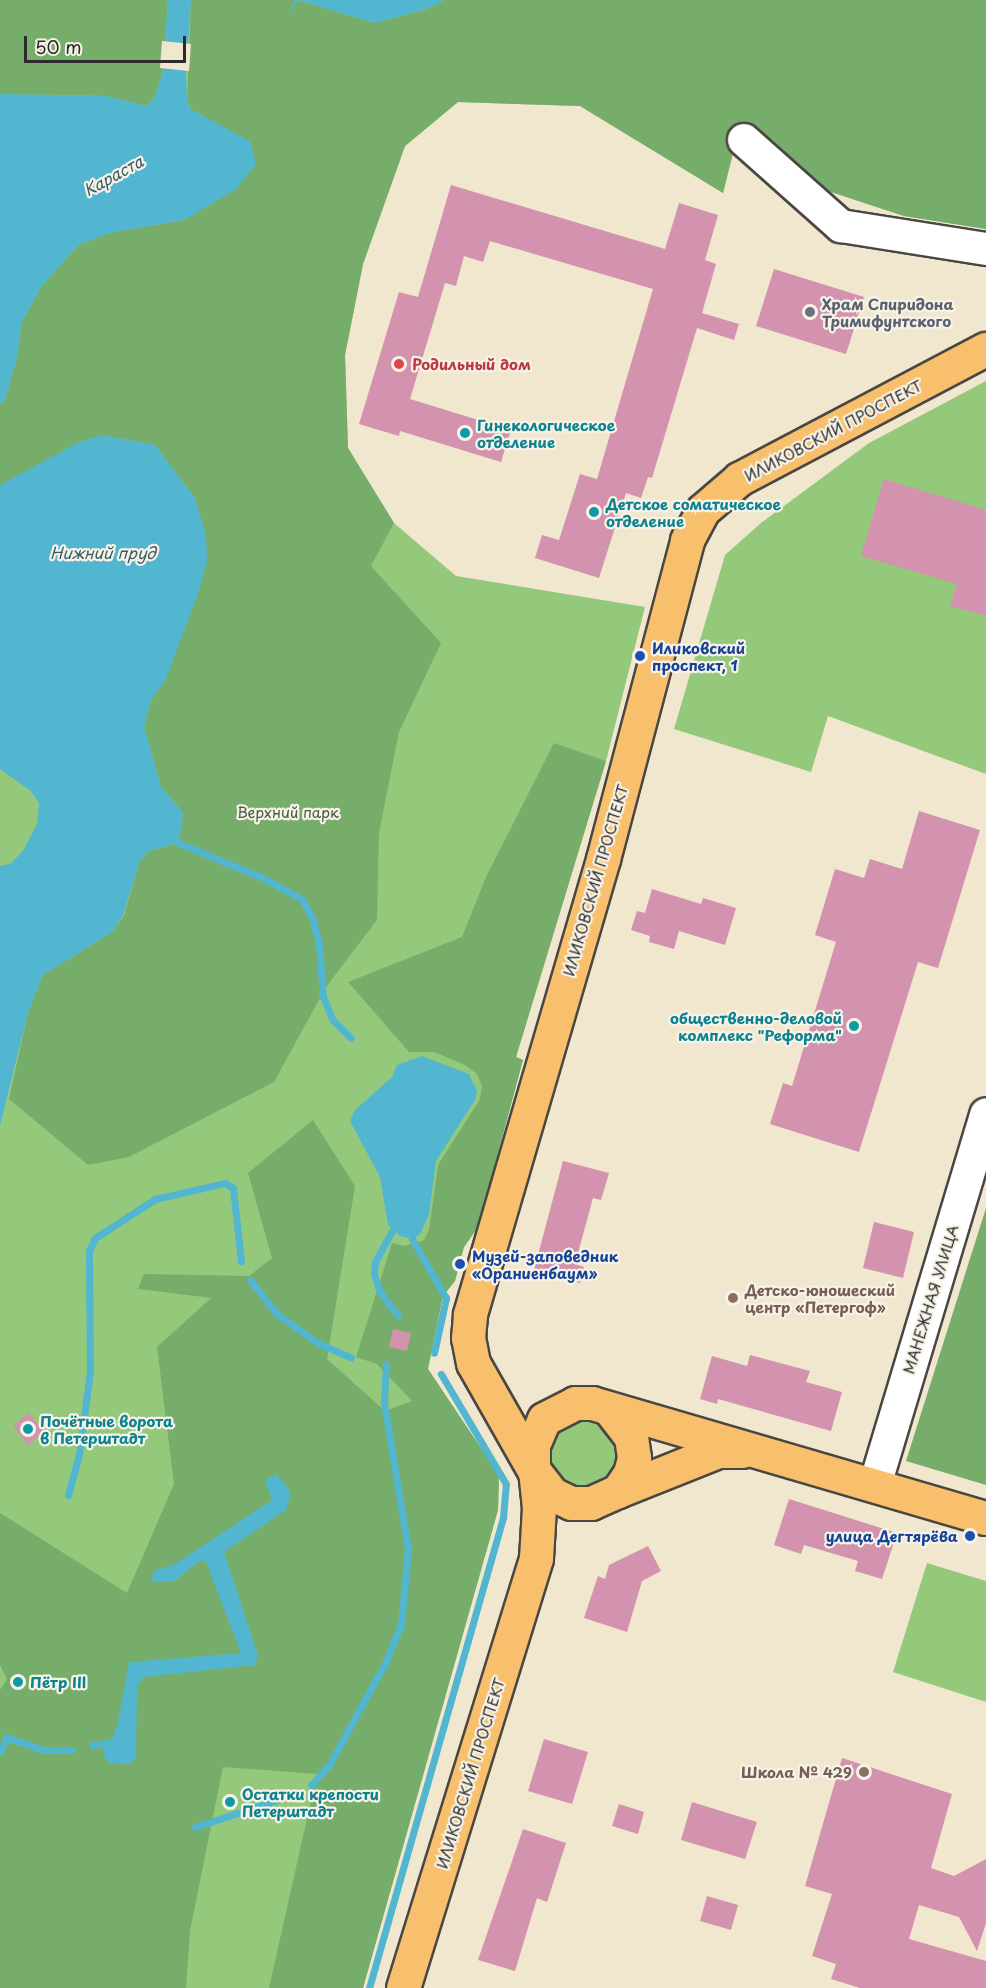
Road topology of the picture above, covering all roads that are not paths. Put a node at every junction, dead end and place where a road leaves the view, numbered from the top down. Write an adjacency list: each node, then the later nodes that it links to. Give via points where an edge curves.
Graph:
1 (744, 140): 2 (street, via 841,226)
2 (986, 249)
3 (986, 349): 7 (main road, ИЛИКОВСКИЙ ПРОСПЕКТ, via 739,479 703,510 687,540 603,859 470,1314 468,1338 473,1364)
4 (986, 1114): 8 (street, МАНЕЖНАЯ УЛИЦА)
5 (601, 1406): 6 (main road); 7 (main road, via 575,1403 544,1419 533,1445); 9 (main road, via 631,1437 634,1458 630,1473)
6 (759, 1451): 8 (main road); 9 (main road, via 718,1451)
7 (534, 1468): 9 (main road, via 552,1494 571,1503 591,1503); 11 (main road, ИЛИКОВСКИЙ ПРОСПЕКТ, via 539,1508)
8 (875, 1485): 10 (main road)
9 (615, 1493): 11 (main road, ИЛИКОВСКИЙ ПРОСПЕКТ, via 560,1521)
10 (986, 1518)
11 (536, 1558): 12 (main road, ИЛИКОВСКИЙ ПРОСПЕКТ)
12 (403, 1988)

